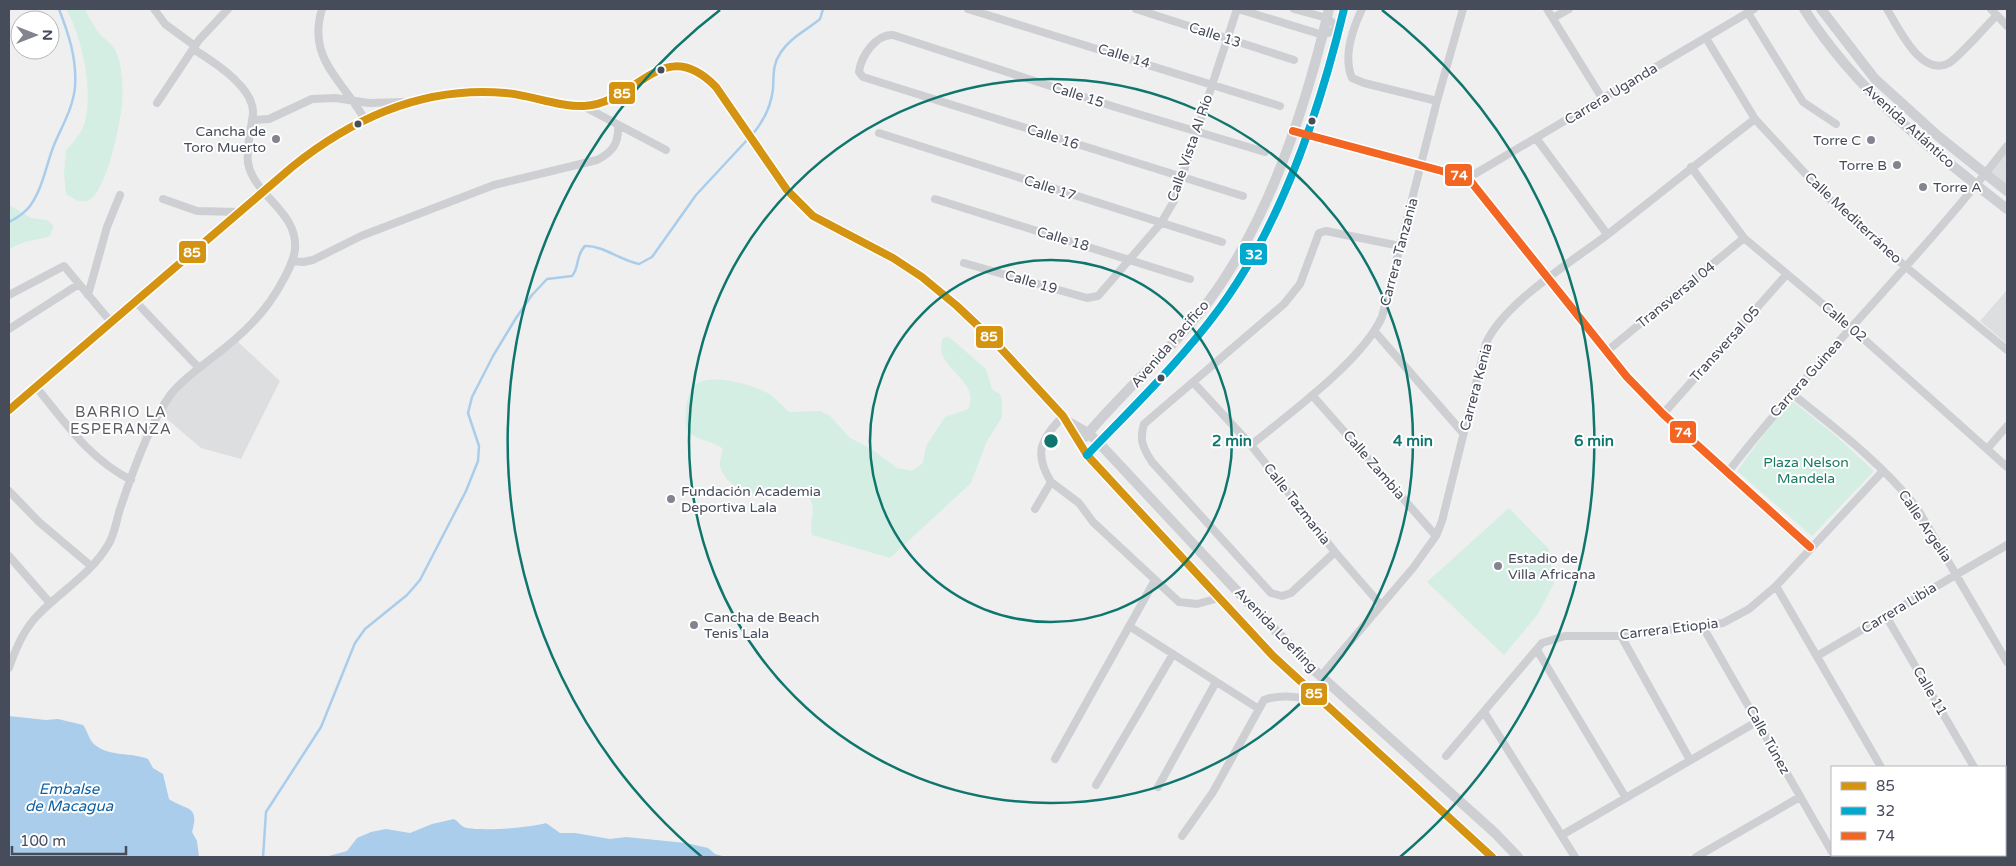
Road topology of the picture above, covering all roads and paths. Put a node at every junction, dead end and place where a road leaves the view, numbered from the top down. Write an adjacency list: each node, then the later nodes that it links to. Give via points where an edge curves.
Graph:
1 (154, 9): 27 (street, via 165,24)
2 (228, 9): 27 (street)
3 (322, 9): 31 (street, via 317,27 320,52)
4 (968, 9): 29 (street, Calle 14)
5 (1136, 9): 26 (street, Calle 13)
6 (1238, 9): 24 (street); 26 (street, Calle Vista Al Río)
7 (1294, 9): 18 (street)
8 (1344, 9): 22 (street, Avenida Pacífico)
9 (1362, 9): 33 (street, via 1348,61 1352,78)
10 (1463, 9): 33 (street, Carrera Tanzania)
11 (1547, 9): 20 (street)
12 (1569, 9): 20 (street)
13 (1804, 9): 55 (street, Avenida Atlántico, via 1865,89)
14 (1821, 9): 52 (street, Avenida Atlántico, via 1875,79)
15 (1887, 9): 19 (street, via 1910,47 1924,62 1935,65 1948,63)
16 (1991, 9): 19 (street)
17 (1751, 11): 25 (street, Carrera Uganda); 40 (street, via 1803,102)
18 (1328, 14): 22 (street); 24 (street, Avenida Pacífico)
19 (1996, 16): 21 (street)
20 (1553, 18): 30 (street)
21 (2007, 26)
22 (1339, 28): 24 (street); 45 (street, Avenida Pacífico, via 1323,89)
23 (893, 35): 42 (street, Calle 15); 53 (street, Calle 16, via 885,34 878,38 860,65 859,72 863,77)
24 (1323, 35): 43 (street, Avenida Pacífico)
25 (1706, 38): 30 (street, Carrera Uganda); 38 (street, Calle Mediterráneo)
26 (1227, 39): 28 (street, Calle 13); 29 (street, Calle Vista Al Río)
27 (194, 47): 34 (street); 39 (street, via 225,70 243,90 252,105)
28 (1294, 60)
29 (1212, 83): 36 (street, Calle 14); 42 (street, Calle Vista Al Río)
30 (1602, 98): 46 (street, Carrera Uganda)
31 (352, 100): 32 (street, via 381,104); 37 (street); 39 (street, via 312,99 269,118)
32 (419, 100): 35 (street, via 488,92); 37 (street)
33 (1437, 101): 50 (street, Carrera Tanzania)
34 (157, 103)
35 (583, 106): 41 (street); 94 (street, via 608,100 662,68 683,66 698,72 709,80 800,205 823,222 880,250 922,277 988,335)
36 (1280, 106)
37 (364, 118): 56 (street, via 315,149)
38 (1755, 119): 51 (street, Carrera Kenia); 72 (street, Calle Mediterráneo, via 1825,195)
39 (252, 120): 56 (street, via 249,168)
40 (1836, 124)
41 (618, 125): 48 (street); 70 (street, via 616,145 597,160 494,185 361,236 313,260)
42 (1197, 132): 49 (street, Calle 15); 53 (street, Calle Vista Al Río)
43 (1293, 132): 45 (street); 96 (street, Avenida Pacífico, via 1258,217 1209,300 1154,365)
44 (879, 133): 64 (street, Calle 17)
45 (1306, 135): 50 (street); 98 (street, Avenida Pacífico, via 1270,223 1220,308)
46 (1536, 138): 54 (street, Carrera Uganda); 65 (street)
47 (2007, 146): 52 (street, Carrera Guinea)
48 (666, 150)
49 (1265, 152)
50 (1422, 166): 54 (street); 68 (street, Carrera Tanzania)
51 (1691, 167): 65 (street, Carrera Kenia); 66 (street, Calle 02)
52 (1986, 174): 55 (street, Carrera Guinea); 57 (street, Avenida Atlántico)
53 (1181, 178): 59 (street, Calle 16); 64 (street, Calle Vista Al Río, via 1174,201)
54 (1468, 178): 75 (street)
55 (1976, 185): 62 (street, Avenida Atlántico); 72 (street, Carrera Guinea)
56 (264, 191): 63 (street); 70 (street, via 290,224 295,242)
57 (2007, 191)
58 (120, 195): 78 (street, via 107,227)
59 (1243, 196)
60 (163, 199): 63 (street, via 197,211)
61 (935, 199): 69 (street, Calle 18)
62 (2007, 209)
63 (239, 212): 80 (street)
64 (1161, 224): 67 (street, Calle 17); 69 (street, Calle Vista Al Río)
65 (1607, 234): 75 (street, Carrera Kenia)
66 (1744, 238): 73 (street, Calle 02); 86 (street, Transversal 04)
67 (1222, 242)
68 (1400, 246): 84 (street, Carrera Tanzania, via 1382,318); 88 (street, via 1326,231 1319,234 1300,284 1288,300)
69 (1130, 260): 74 (street, Calle 18); 79 (street, Calle Vista Al Río)
70 (292, 261): 87 (street, via 278,291 261,314)
71 (964, 263): 79 (street, Calle 19, via 1087,298)
72 (1906, 267): 82 (street, Carrera Guinea); 85 (street, Calle Mediterráneo)
73 (1786, 275): 82 (street, Calle 02); 93 (street, Transversal 05)
74 (1190, 279)
75 (1548, 279): 86 (street); 97 (street, Carrera Kenia, via 1502,318 1492,331)
76 (79, 284): 77 (street, via 64,266); 78 (street); 83 (street)
77 (9, 295)
78 (88, 295): 81 (street)
79 (1098, 296)
80 (135, 301): 81 (street); 87 (street)
81 (111, 322): 89 (street)
82 (1851, 328): 90 (street, Carrera Guinea); 101 (street, Calle 02)
83 (9, 330)
84 (1375, 332): 91 (street, Carrera Tanzania); 97 (street)
85 (2007, 350)
86 (1607, 351): 93 (street)
87 (199, 368): 106 (street, via 178,386 162,408)
88 (1193, 382): 100 (street, Calle Tazmania); 113 (street, via 1144,424 1140,436 1152,462 1271,593 1282,596 1291,593)
89 (36, 387): 92 (street); 106 (street, via 90,452 111,470)
90 (1791, 393): 104 (street, Calle Argelia); 105 (street, Carrera Guinea)
91 (1312, 394): 100 (street, Carrera Tanzania); 110 (street, Calle Zambia)
92 (9, 410)
93 (1663, 414): 105 (street)
94 (1065, 419): 96 (street, Avenida Loefling); 99 (street, Avenida Loefling); 107 (street, via 1041,444 1041,466)
95 (2007, 426): 101 (street)
96 (1088, 433): 98 (street, Avenida Loefling); 99 (street, Avenida Pacífico)
97 (1463, 433): 110 (street, Carrera Kenia)
98 (1099, 443): 102 (street, Avenida Pacífico); 134 (street, Avenida Loefling, via 1238,592)
99 (1079, 445): 102 (street, Avenida Loefling)
100 (1251, 445): 113 (street, Calle Tazmania)
101 (1988, 448): 103 (street, Calle 02)
102 (1087, 456): 119 (street, Avenida Loefling)
103 (2007, 467)
104 (1883, 471): 112 (street, Carrera Etiopia); 116 (street, Calle Argelia, via 1916,508)
105 (1728, 472): 112 (street)
106 (131, 480): 115 (street, via 111,541)
107 (1051, 482): 109 (street); 117 (street, via 1079,503 1093,522)
108 (9, 491): 115 (street, via 39,522)
109 (1035, 509)
110 (1436, 536): 121 (street, Carrera Kenia, via 1413,568)
111 (2007, 546): 116 (street, Carrera Libia)
112 (1810, 547): 118 (street, Carrera Etiopia)
113 (1335, 552): 121 (street, Calle Tazmania)
114 (9, 556): 120 (street)
115 (91, 566): 120 (street)
116 (1956, 574): 122 (street, Carrera Libia); 127 (street, Calle Argelia)
117 (1155, 580): 119 (street, via 1179,602 1197,604); 123 (street)
118 (1776, 586): 124 (street, Carrera Etiopia, via 1749,609 1723,623); 130 (street)
119 (1219, 598): 136 (street, Avenida Loefling)
120 (50, 604): 131 (street, via 30,625)
121 (1380, 604): 134 (street, Carrera Kenia)
122 (1886, 616): 130 (street, Carrera Libia); 144 (street, Calle 11)
123 (1129, 626): 129 (street); 141 (street)
124 (1703, 627): 125 (street, Carrera Etiopia); 139 (street, Calle Túnez)
125 (1620, 636): 128 (street, Carrera Etiopia, via 1565,636 1542,644); 142 (street)
126 (2007, 643): 127 (street)
127 (1999, 647): 132 (street, Calle Argelia)
128 (1537, 650): 138 (street, Carrera Etiopia); 148 (street)
129 (1173, 654): 135 (street); 145 (street)
130 (1816, 656): 143 (street)
131 (10, 659): 133 (street)
132 (2007, 662)
133 (9, 668)
134 (1322, 676): 153 (street, Avenida Loefling)
135 (1216, 682): 137 (street); 146 (street)
136 (1320, 700): 137 (street, via 1272,697 1264,700); 152 (street, Avenida Loefling)
137 (1259, 709): 150 (street, via 1213,792)
138 (1484, 712): 140 (street, Carrera Etiopia); 149 (street)
139 (1758, 721): 142 (street); 147 (street, Calle Túnez)
140 (1446, 756)
141 (1055, 758)
142 (1690, 760): 148 (street)
143 (1880, 766)
144 (1973, 766)
145 (1096, 785)
146 (1158, 787)
147 (1800, 797): 151 (street, Calle Túnez); 155 (street)
148 (1626, 798): 149 (street)
149 (1562, 835): 154 (street)
150 (1182, 836)
151 (1831, 850)
152 (1492, 857)
153 (1518, 857)
154 (1575, 857)
155 (1696, 857)

